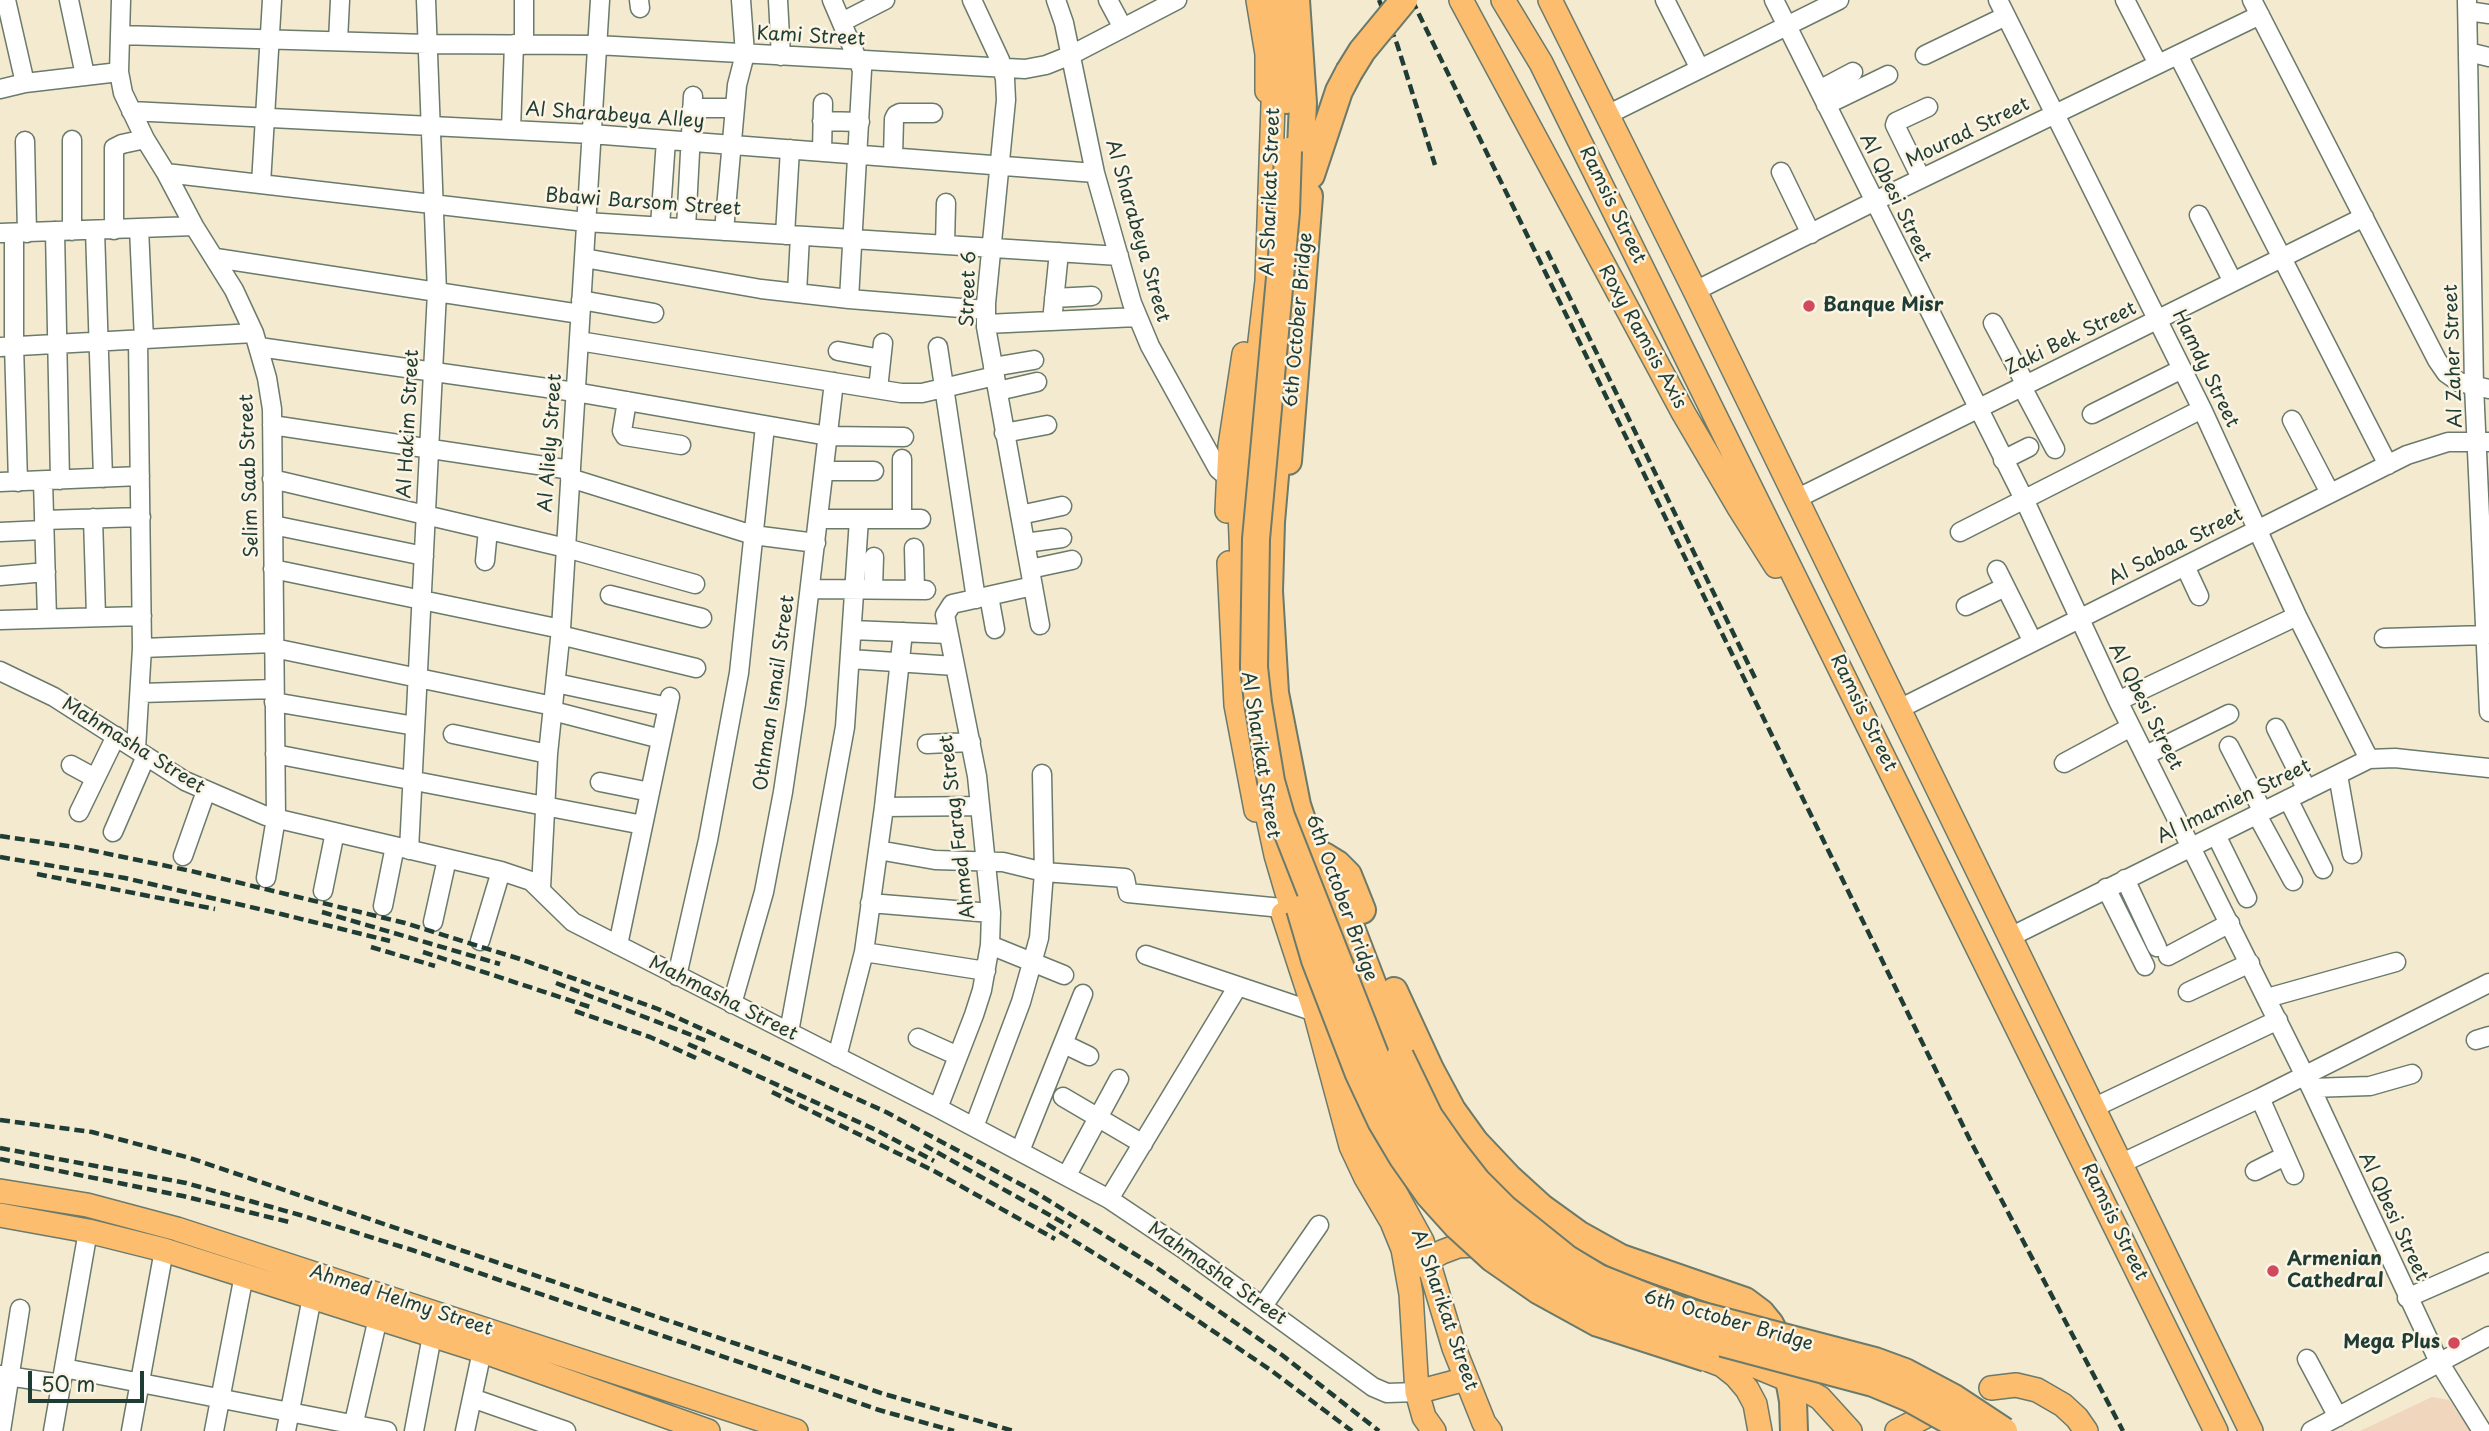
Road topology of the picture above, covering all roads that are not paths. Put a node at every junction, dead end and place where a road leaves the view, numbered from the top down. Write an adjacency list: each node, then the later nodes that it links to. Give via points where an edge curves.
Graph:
1 (6, 0): 58 (street)
2 (69, 0): 56 (street)
3 (121, 0): 37 (street, Selim Saab Street)
4 (272, 0): 38 (street)
5 (340, 0): 39 (street)
6 (426, 0): 40 (street, Al Hakim Street)
7 (524, 0): 41 (street)
8 (600, 0): 42 (street, Al Aliely Street)
9 (741, 0): 44 (street)
10 (778, 0): 48 (street)
11 (832, 0): 34 (street)
12 (885, 0): 34 (street)
13 (972, 0): 52 (street, Street 6)
14 (1056, 0): 45 (street, Al Sharabeya Street)
15 (1108, 0): 36 (street)
16 (1177, 0): 36 (street, Kami Street)
17 (1258, 0): 176 (main road, Al Sharikat Street, via 1267,54 1267,151)
18 (1265, 0): 176 (main road, Al Sharikat Street, via 1272,30 1275,89 1268,267 1253,412)
19 (1272, 0): 300 (highway, 6th October Bridge, bridge, via 1286,90 1289,151 1256,539 1254,667 1271,781 1281,816)
20 (1296, 0): 166 (highway, via 1303,103 1301,173)
21 (1309, 0): 86 (highway, 6th October Bridge, via 1316,81)
22 (1404, 0): 86 (highway, bridge, via 1349,72)
23 (1461, 0): 244 (main road, Roxy Ramsis Axis, via 1684,414)
24 (1503, 0): 244 (main road, Ramsis Street, via 1541,63)
25 (1550, 0): 66 (main road, Ramsis Street)
26 (1665, 0): 53 (street)
27 (1774, 0): 35 (street, Al Qbesi Street)
28 (1839, 0): 35 (street)
29 (2125, 0): 51 (street)
30 (2468, 5): 33 (street); 43 (street, Al Zaher Street)
31 (2002, 8): 46 (street); 65 (street, Hamdy Street)
32 (2256, 8): 47 (street, Mourad Street); 93 (street)
33 (2489, 14)
34 (842, 22): 50 (street)
35 (1786, 26): 53 (street); 60 (street, Al Qbesi Street)
36 (1123, 28): 45 (street, Kami Street)
37 (120, 34): 38 (street, Kami Street); 54 (street, Selim Saab Street)
38 (269, 40): 39 (street, Kami Street); 67 (street)
39 (338, 41): 40 (street, Kami Street)
40 (428, 44): 41 (street, Kami Street); 69 (street, Al Hakim Street)
41 (519, 45): 42 (street, Kami Street); 70 (street)
42 (597, 45): 44 (street, Kami Street); 71 (street, Al Aliely Street)
43 (2468, 52): 49 (street); 143 (street, Al Zaher Street)
44 (746, 54): 48 (street, Kami Street); 62 (street)
45 (1071, 55): 52 (street, Kami Street, via 1046,65); 84 (street, Al Sharabeya Street)
46 (1925, 55)
47 (2178, 55): 51 (street, Mourad Street); 111 (street)
48 (781, 56): 50 (street, Kami Street)
49 (2489, 57)
50 (860, 61): 52 (street, Kami Street); 68 (street)
51 (2158, 64): 65 (street, Mourad Street)
52 (1002, 69): 82 (street, Street 6, via 1006,100)
53 (1700, 69): 66 (street)
54 (119, 72): 56 (street); 63 (street, Selim Saab Street)
55 (1853, 72): 60 (street)
56 (85, 75): 58 (street)
57 (1888, 75): 60 (street)
58 (25, 83): 59 (street)
59 (0, 89)
60 (1823, 97): 89 (street, Al Qbesi Street)
61 (1928, 107): 87 (street, via 1895,125)
62 (735, 108): 76 (street, via 692,102); 77 (street)
63 (131, 111): 67 (street, Al Sharabeya Alley); 72 (street, Selim Saab Street)
64 (933, 113): 81 (street, via 896,115)
65 (2055, 114): 87 (street, Mourad Street); 125 (street, Hamdy Street)
66 (1607, 115): 115 (main road, Ramsis Street)
67 (265, 117): 69 (street, Al Sharabeya Alley); 88 (street)
68 (860, 122): 79 (street, via 822,112); 80 (street)
69 (430, 126): 70 (street, Al Sharabeya Alley); 91 (street, Al Hakim Street)
70 (511, 130): 71 (street, Al Sharabeya Alley)
71 (592, 134): 74 (street, Al Sharabeya Alley); 94 (street, Al Aliely Street)
72 (145, 139): 83 (street, Selim Saab Street); 100 (street, via 114,148)
73 (72, 140): 101 (street)
74 (666, 140): 76 (street, Al Sharabeya Alley); 96 (street)
75 (25, 141): 103 (street)
76 (690, 142): 77 (street, Al Sharabeya Alley); 97 (street)
77 (732, 145): 78 (street, Al Sharabeya Alley); 102 (street)
78 (790, 149): 79 (street, Al Sharabeya Alley); 105 (street)
79 (822, 152): 80 (street, Al Sharabeya Alley)
80 (858, 155): 81 (street, Al Sharabeya Alley); 106 (street)
81 (893, 157): 82 (street, Al Sharabeya Alley)
82 (999, 165): 84 (street, Al Sharabeya Alley); 108 (street, Street 6)
83 (166, 173): 88 (street, Bbawi Barsom Street); 95 (street, Selim Saab Street)
84 (1095, 173): 110 (street, Al Sharabeya Street)
85 (1782, 173): 104 (street)
86 (1311, 175): 300 (highway, 6th October Bridge, via 1282,527 1280,611 1290,731 1310,818)
87 (1921, 178): 89 (street, Mourad Street)
88 (261, 184): 91 (street, Bbawi Barsom Street)
89 (1873, 202): 104 (street, Mourad Street); 148 (street, Al Qbesi Street)
90 (946, 203): 107 (street)
91 (433, 204): 94 (street, Bbawi Barsom Street); 116 (street, Al Hakim Street)
92 (2199, 215): 114 (street)
93 (2364, 217): 111 (street, Zaki Bek Street); 143 (street, via 2437,360 2459,382)
94 (586, 222): 96 (street, Bbawi Barsom Street); 113 (street, Al Aliely Street)
95 (194, 226): 98 (street); 112 (street, Selim Saab Street)
96 (660, 226): 97 (street, Bbawi Barsom Street)
97 (686, 228): 102 (street, Bbawi Barsom Street)
98 (139, 229): 100 (street); 128 (street)
99 (95, 230): 100 (street); 101 (street); 130 (street)
100 (114, 230)
101 (64, 231): 103 (street); 132 (street)
102 (724, 231): 105 (street, Bbawi Barsom Street)
103 (14, 233): 133 (street)
104 (1811, 234): 115 (street, Mourad Street)
105 (793, 235): 106 (street, Bbawi Barsom Street); 117 (street)
106 (852, 239): 107 (street, Bbawi Barsom Street); 120 (street)
107 (945, 245): 108 (street, Bbawi Barsom Street)
108 (991, 248): 109 (street, Bbawi Barsom Street); 123 (street, Street 6)
109 (1059, 252): 110 (street, Bbawi Barsom Street); 119 (street)
110 (1119, 256): 124 (street, Al Sharabeya Street)
111 (2282, 257): 114 (street, Zaki Bek Street); 165 (street)
112 (216, 258): 116 (street); 129 (street, Selim Saab Street)
113 (584, 258): 117 (street); 121 (street, Al Aliely Street)
114 (2233, 282): 125 (street, Zaki Bek Street)
115 (1695, 291): 178 (main road, Ramsis Street)
116 (437, 292): 121 (street); 138 (street, Al Hakim Street)
117 (797, 293): 120 (street)
118 (1092, 296): 119 (street)
119 (1054, 298): 126 (street)
120 (849, 299): 123 (street)
121 (581, 307): 122 (street); 131 (street, Al Aliely Street)
122 (654, 313)
123 (986, 317): 126 (street); 139 (street, Street 6)
124 (1137, 317): 126 (street); 176 (street, Al Sharabeya Street, via 1218,469)
125 (2157, 319): 137 (street, Hamdy Street); 142 (street, Zaki Bek Street)
126 (1052, 321)
127 (1993, 323): 142 (street)
128 (141, 340): 129 (street); 130 (street); 170 (street)
129 (256, 340): 138 (street); 152 (street, Selim Saab Street, via 267,378)
130 (98, 341): 132 (street); 171 (street)
131 (579, 341): 140 (street); 146 (street, Al Aliely Street)
132 (58, 343): 133 (street); 173 (street)
133 (7, 346): 175 (street)
134 (938, 346): 145 (street)
135 (838, 351): 144 (street, via 882,351)
136 (1034, 360): 139 (street)
137 (2182, 369): 149 (street, Hamdy Street); 150 (street)
138 (433, 372): 146 (street); 161 (street, Al Hakim Street)
139 (995, 378): 141 (street); 145 (street); 155 (street, Street 6)
140 (834, 382): 144 (street); 156 (street, Othman Ismail Street)
141 (1037, 382)
142 (2024, 386): 148 (street, Zaki Bek Street); 162 (street)
143 (2482, 388): 158 (street, Al Zaher Street)
144 (878, 389): 145 (street, via 901,393)
145 (944, 389): 219 (street)
146 (576, 392): 147 (street); 169 (street, Al Aliely Street)
147 (627, 401): 154 (street); 159 (street, via 625,436)
148 (1977, 409): 164 (street, Al Qbesi Street); 178 (street, Zaki Bek Street)
149 (2202, 409): 179 (street); 192 (street, Hamdy Street)
150 (2092, 414)
151 (2292, 420): 177 (street)
152 (272, 425): 161 (street); 172 (street, Selim Saab Street)
153 (1047, 425): 155 (street)
154 (765, 426): 156 (street); 196 (street)
155 (1004, 433): 182 (street, Street 6)
156 (828, 436): 157 (street); 167 (street, Othman Ismail Street)
157 (904, 437)
158 (2483, 442): 165 (street, Al Sabaa Street, via 2448,442); 223 (street, Al Zaher Street)
159 (681, 446)
160 (2029, 447): 164 (street)
161 (429, 449): 169 (street); 181 (street, Al Hakim Street)
162 (2055, 449)
163 (902, 459): 187 (street)
164 (2003, 460): 179 (street, Al Qbesi Street)
165 (2388, 465): 177 (street, Al Sabaa Street)
166 (1275, 470): 176 (main road, via 1261,485); 189 (highway)
167 (824, 471): 168 (street); 185 (street, Othman Ismail Street)
168 (874, 471)
169 (570, 474): 196 (street); 200 (street, Al Aliely Street)
170 (141, 476): 171 (street); 183 (street)
171 (103, 478): 173 (street)
172 (272, 479): 181 (street); 191 (street, Selim Saab Street)
173 (52, 480): 175 (street); 190 (street)
174 (0, 482): 175 (street)
175 (18, 482)
176 (1235, 483): 189 (main road, via 1265,504); 313 (main road, Al Sharikat Street, via 1236,705 1249,784); 367 (main road, Al Sharikat Street, via 1248,707 1276,855 1366,1134 1422,1241)
177 (2330, 493): 192 (street, Al Sabaa Street)
178 (1796, 499): 255 (main road, Ramsis Street)
179 (2024, 499): 195 (street); 229 (street, Al Qbesi Street)
180 (1062, 506): 182 (street)
181 (426, 515): 193 (street); 202 (street, Al Hakim Street)
182 (1020, 515): 199 (street, Street 6)
183 (141, 517): 184 (street); 224 (street)
184 (93, 518): 190 (street); 226 (street)
185 (818, 519): 186 (street); 198 (street, Othman Ismail Street)
186 (859, 519): 187 (street); 216 (street)
187 (902, 519): 188 (street)
188 (921, 519)
189 (1271, 522): 411 (highway, bridge, via 1269,591 1275,693 1297,805 1322,885 1394,1069 1453,1169 1515,1233 1560,1266 1619,1295 1751,1338 1879,1368 1966,1410)
190 (44, 525): 194 (street); 210 (street)
191 (273, 525): 202 (street); 207 (street, Selim Saab Street)
192 (2258, 529): 206 (street, Al Sabaa Street); 225 (street, Hamdy Street)
193 (488, 530): 200 (street); 205 (street)
194 (0, 532)
195 (1961, 532)
196 (753, 535): 198 (street); 329 (street, via 739,673)
197 (1062, 538): 199 (street)
198 (816, 542): 215 (street, Othman Ismail Street)
199 (1025, 543): 212 (street, Street 6)
200 (566, 548): 208 (street); 235 (street, Al Aliely Street)
201 (914, 548): 216 (street, via 920,590)
202 (424, 556): 220 (street, Al Hakim Street)
203 (874, 557): 216 (street)
204 (1072, 560): 212 (street)
205 (485, 561)
206 (2185, 566): 218 (street); 229 (street, Al Sabaa Street)
207 (273, 569): 220 (street); 240 (street, Selim Saab Street)
208 (643, 570): 213 (street); 221 (street)
209 (1997, 570): 214 (street)
210 (46, 572): 211 (street); 227 (street)
211 (0, 576)
212 (1031, 578): 219 (street); 231 (street, Street 6)
213 (695, 584)
214 (2006, 587): 222 (street); 239 (street)
215 (810, 589): 216 (street); 335 (street, Othman Ismail Street, via 775,843)
216 (864, 589): 234 (street)
217 (610, 595): 221 (street)
218 (2199, 596)
219 (983, 597): 232 (street, via 952,604 946,611); 233 (street)
220 (421, 600): 235 (street); 248 (street, Al Hakim Street)
221 (637, 602): 228 (street)
222 (1966, 606)
223 (2487, 611): 237 (street, Al Zaher Street)
224 (142, 616): 226 (street); 241 (street)
225 (2297, 616): 253 (street); 270 (street, Hamdy Street)
226 (96, 617): 227 (street)
227 (47, 618): 230 (street)
228 (702, 618)
229 (2078, 619): 239 (street, Al Sabaa Street); 253 (street, Al Qbesi Street)
230 (0, 620)
231 (1040, 625)
232 (946, 627): 236 (street); 245 (street, Ahmed Farag Street)
233 (995, 629)
234 (852, 630): 236 (street); 242 (street)
235 (561, 632): 246 (street); 249 (street, Al Aliely Street)
236 (903, 632): 243 (street)
237 (2486, 635): 238 (street); 252 (street, Al Zaher Street)
238 (2384, 638)
239 (2033, 642): 255 (street, Al Sabaa Street)
240 (274, 646): 241 (street); 248 (street); 251 (street, Selim Saab Street)
241 (142, 648): 250 (street)
242 (850, 659): 243 (street); 338 (street, via 845,727)
243 (900, 663): 245 (street); 285 (street)
244 (1839, 664): 414 (main road, Ramsis Street)
245 (955, 666): 263 (street, Ahmed Farag Street)
246 (696, 668)
247 (0, 671): 261 (street, Mahmasha Street, via 54,697)
248 (418, 678): 254 (street); 257 (street, Al Hakim Street)
249 (556, 683): 254 (street, Al Aliely Street); 262 (street, via 669,702)
250 (141, 693): 251 (street); 266 (street)
251 (274, 695): 257 (street); 267 (street, Selim Saab Street)
252 (2489, 700)
253 (2118, 701): 258 (street, Al Qbesi Street)
254 (553, 709): 262 (street); 268 (street, Al Aliely Street)
255 (1899, 709): 317 (main road, Ramsis Street)
256 (2229, 714): 269 (street)
257 (415, 726): 277 (street, Al Hakim Street)
258 (2132, 727): 269 (street, Al Qbesi Street); 271 (street)
259 (2276, 728): 279 (street)
260 (453, 734): 268 (street)
261 (116, 736): 266 (street, Mahmasha Street); 276 (street)
262 (661, 739): 281 (street)
263 (971, 742): 264 (street); 284 (street, Ahmed Farag Street)
264 (927, 744)
265 (2229, 746): 287 (street)
266 (141, 752): 280 (street, Mahmasha Street); 290 (street)
267 (275, 754): 277 (street); 288 (street, Selim Saab Street)
268 (548, 754): 283 (street, Al Aliely Street)
269 (2146, 755): 293 (street, Al Qbesi Street)
270 (2369, 759): 273 (street, Al Imamien Street); 275 (street, Al Imamien Street)
271 (2064, 763)
272 (71, 765): 276 (street)
273 (2489, 768)
274 (1042, 774): 303 (street)
275 (2337, 775): 279 (street, Al Imamien Street); 296 (street)
276 (95, 778): 286 (street)
277 (413, 780): 283 (street); 294 (street, Al Hakim Street)
278 (600, 782): 281 (street)
279 (2308, 790): 282 (street, Al Imamien Street)
280 (205, 791): 288 (street, Mahmasha Street); 297 (street)
281 (650, 792): 289 (street)
282 (2288, 799): 287 (street, Al Imamien Street); 301 (street)
283 (545, 805): 289 (street); 307 (street, Al Aliely Street)
284 (980, 806): 285 (street); 299 (street, Ahmed Farag Street)
285 (884, 807): 295 (street)
286 (79, 812)
287 (2260, 813): 292 (street, Al Imamien Street); 306 (street)
288 (276, 818): 291 (street, Mahmasha Street); 304 (street, Selim Saab Street)
289 (643, 825): 319 (street)
290 (113, 832)
291 (335, 832): 294 (street, Mahmasha Street); 309 (street)
292 (2216, 835): 293 (street, Al Imamien Street); 310 (street)
293 (2193, 847): 305 (street, Al Imamien Street); 316 (street, Al Qbesi Street)
294 (402, 848): 298 (street, Mahmasha Street); 312 (street, Al Hakim Street)
295 (878, 850): 299 (street, via 935,860); 311 (street)
296 (2352, 854)
297 (183, 856)
298 (447, 859): 302 (street, Mahmasha Street); 315 (street)
299 (986, 861): 303 (street); 314 (street, Ahmed Farag Street)
300 (1312, 861): 377 (highway, bridge, via 1296,879 1315,960 1359,1074 1398,1149 1429,1195 1492,1258 1538,1290 1598,1322); 383 (highway, via 1337,864 1348,875 1406,1020 1452,1110 1475,1142 1542,1208 1578,1234 1620,1258 1745,1301 1761,1313 1779,1341); 410 (highway, 6th October Bridge, bridge, via 1378,1063 1410,1130 1459,1197 1521,1255 1592,1299 1630,1316 1873,1383); 412 (highway, 6th October Bridge, bridge, via 1429,1116 1477,1181 1525,1227 1599,1278 1680,1310 1875,1361 1928,1384)
301 (2323, 869)
302 (502, 871): 307 (street, Mahmasha Street); 318 (street)
303 (1044, 872): 313 (street, via 1125,878 1128,893); 323 (street)
304 (266, 878)
305 (2125, 879): 308 (street, Al Imamien Street); 316 (street, via 2163,952)
306 (2293, 881)
307 (541, 888): 319 (street, Mahmasha Street, via 573,922)
308 (2106, 888): 317 (street, Al Imamien Street); 326 (street)
309 (323, 891)
310 (2247, 898)
311 (870, 902): 314 (street); 321 (street)
312 (383, 906)
313 (1282, 908): 336 (main road, Al Sharikat Street)
314 (991, 913): 320 (street, Ahmed Farag Street)
315 (433, 922)
316 (2230, 923): 325 (street, Al Qbesi Street)
317 (2010, 937): 350 (main road, Ramsis Street)
318 (480, 941)
319 (618, 945): 329 (street, Mahmasha Street)
320 (990, 945): 323 (street); 327 (street, Ahmed Farag Street)
321 (864, 952): 327 (street); 343 (street)
322 (1146, 955): 331 (street)
323 (1034, 962): 328 (street); 352 (street)
324 (2396, 962): 334 (street)
325 (2250, 963): 332 (street); 334 (street, Al Qbesi Street)
326 (2145, 966)
327 (986, 971): 341 (street, Ahmed Farag Street)
328 (1064, 975)
329 (677, 976): 335 (street, Mahmasha Street)
330 (2489, 983): 346 (street)
331 (1238, 986): 336 (street); 353 (street)
332 (2188, 992)
333 (1083, 994): 340 (street)
334 (2267, 998): 337 (street, Al Qbesi Street)
335 (732, 1004): 338 (street, Mahmasha Street)
336 (1315, 1012): 367 (main road, Al Sharikat Street, via 1351,1146)
337 (2278, 1020): 346 (street, Al Qbesi Street); 350 (street)
338 (789, 1032): 343 (street, Mahmasha Street)
339 (918, 1038): 341 (street)
340 (1064, 1044): 342 (street); 354 (street)
341 (958, 1056): 349 (street, Ahmed Farag Street)
342 (1089, 1056)
343 (837, 1057): 349 (street, Mahmasha Street)
344 (2413, 1074): 346 (street, via 2370,1086)
345 (1119, 1079): 351 (street)
346 (2308, 1082): 348 (street); 370 (street, Al Qbesi Street)
347 (1063, 1097): 351 (street)
348 (2260, 1098): 355 (street); 356 (street)
349 (938, 1108): 352 (street, Mahmasha Street)
350 (2093, 1108): 356 (main road, Ramsis Street)
351 (1098, 1117): 353 (street); 358 (street)
352 (974, 1127): 354 (street, Mahmasha Street)
353 (1143, 1144): 361 (street)
354 (1020, 1150): 358 (street, Mahmasha Street)
355 (2285, 1156): 357 (street); 359 (street)
356 (2120, 1164): 415 (main road, Ramsis Street)
357 (2255, 1171)
358 (1066, 1175): 361 (street, Mahmasha Street)
359 (2294, 1175)
360 (0, 1191): 403 (main road, Ahmed Helmy Street, via 87,1205 177,1229)
361 (1109, 1199): 371 (street, Mahmasha Street)
362 (0, 1215): 364 (main road, Ahmed Helmy Street)
363 (1319, 1224): 371 (street)
364 (88, 1231): 365 (main road, Ahmed Helmy Street); 381 (street)
365 (164, 1250): 368 (main road, Ahmed Helmy Street); 384 (street)
366 (2489, 1262): 370 (street)
367 (1418, 1266): 382 (main road, Al Sharikat Street); 383 (main road, via 1458,1246 1491,1248 1595,1310 1727,1354); 386 (main road, Al Sharikat Street)
368 (244, 1275): 369 (main road, Ahmed Helmy Street); 388 (street)
369 (312, 1297): 373 (main road, Ahmed Helmy Street); 389 (street)
370 (2407, 1298): 379 (street, Al Qbesi Street)
371 (1262, 1306): 386 (street, Mahmasha Street, via 1373,1387 1387,1393)
372 (20, 1309): 380 (street)
373 (378, 1318): 374 (main road, Ahmed Helmy Street); 392 (street)
374 (432, 1336): 376 (main road, Ahmed Helmy Street); 400 (street)
375 (2489, 1336): 379 (street)
376 (482, 1351): 387 (street); 393 (main road, Ahmed Helmy Street)
377 (1706, 1359): 406 (main road, via 1722,1365 1747,1389)
378 (2307, 1359): 391 (street)
379 (2439, 1362): 391 (street); 417 (street, Al Qbesi Street)
380 (5, 1376): 381 (street); 394 (street)
381 (63, 1376): 384 (street); 395 (street)
382 (1466, 1379): 386 (main road); 405 (main road, Al Sharikat Street)
383 (1791, 1381): 407 (highway); 408 (main road, via 1820,1398)
384 (140, 1384): 388 (street); 396 (street)
385 (1991, 1388): 413 (main road, via 2016,1385 2037,1390 2063,1405)
386 (1417, 1392): 404 (main road, Al Sharikat Street, via 1424,1417)
387 (472, 1398): 401 (street); 402 (street)
388 (220, 1399): 389 (street); 397 (street)
389 (290, 1411): 392 (street); 398 (street)
390 (1928, 1415): 409 (main road)
391 (2338, 1417): 416 (street)
392 (353, 1428): 399 (street)
393 (703, 1430)
394 (1, 1431)
395 (53, 1431)
396 (131, 1431)
397 (214, 1431)
398 (286, 1431)
399 (387, 1431)
400 (414, 1431)
401 (465, 1431)
402 (566, 1431)
403 (796, 1431)
404 (1434, 1431)
405 (1490, 1431)
406 (1760, 1431)
407 (1794, 1431)
408 (1850, 1431)
409 (1896, 1431)
410 (1968, 1431)
411 (1998, 1431)
412 (2004, 1431)
413 (2086, 1431)
414 (2216, 1431)
415 (2251, 1431)
416 (2311, 1431)
417 (2482, 1431)

